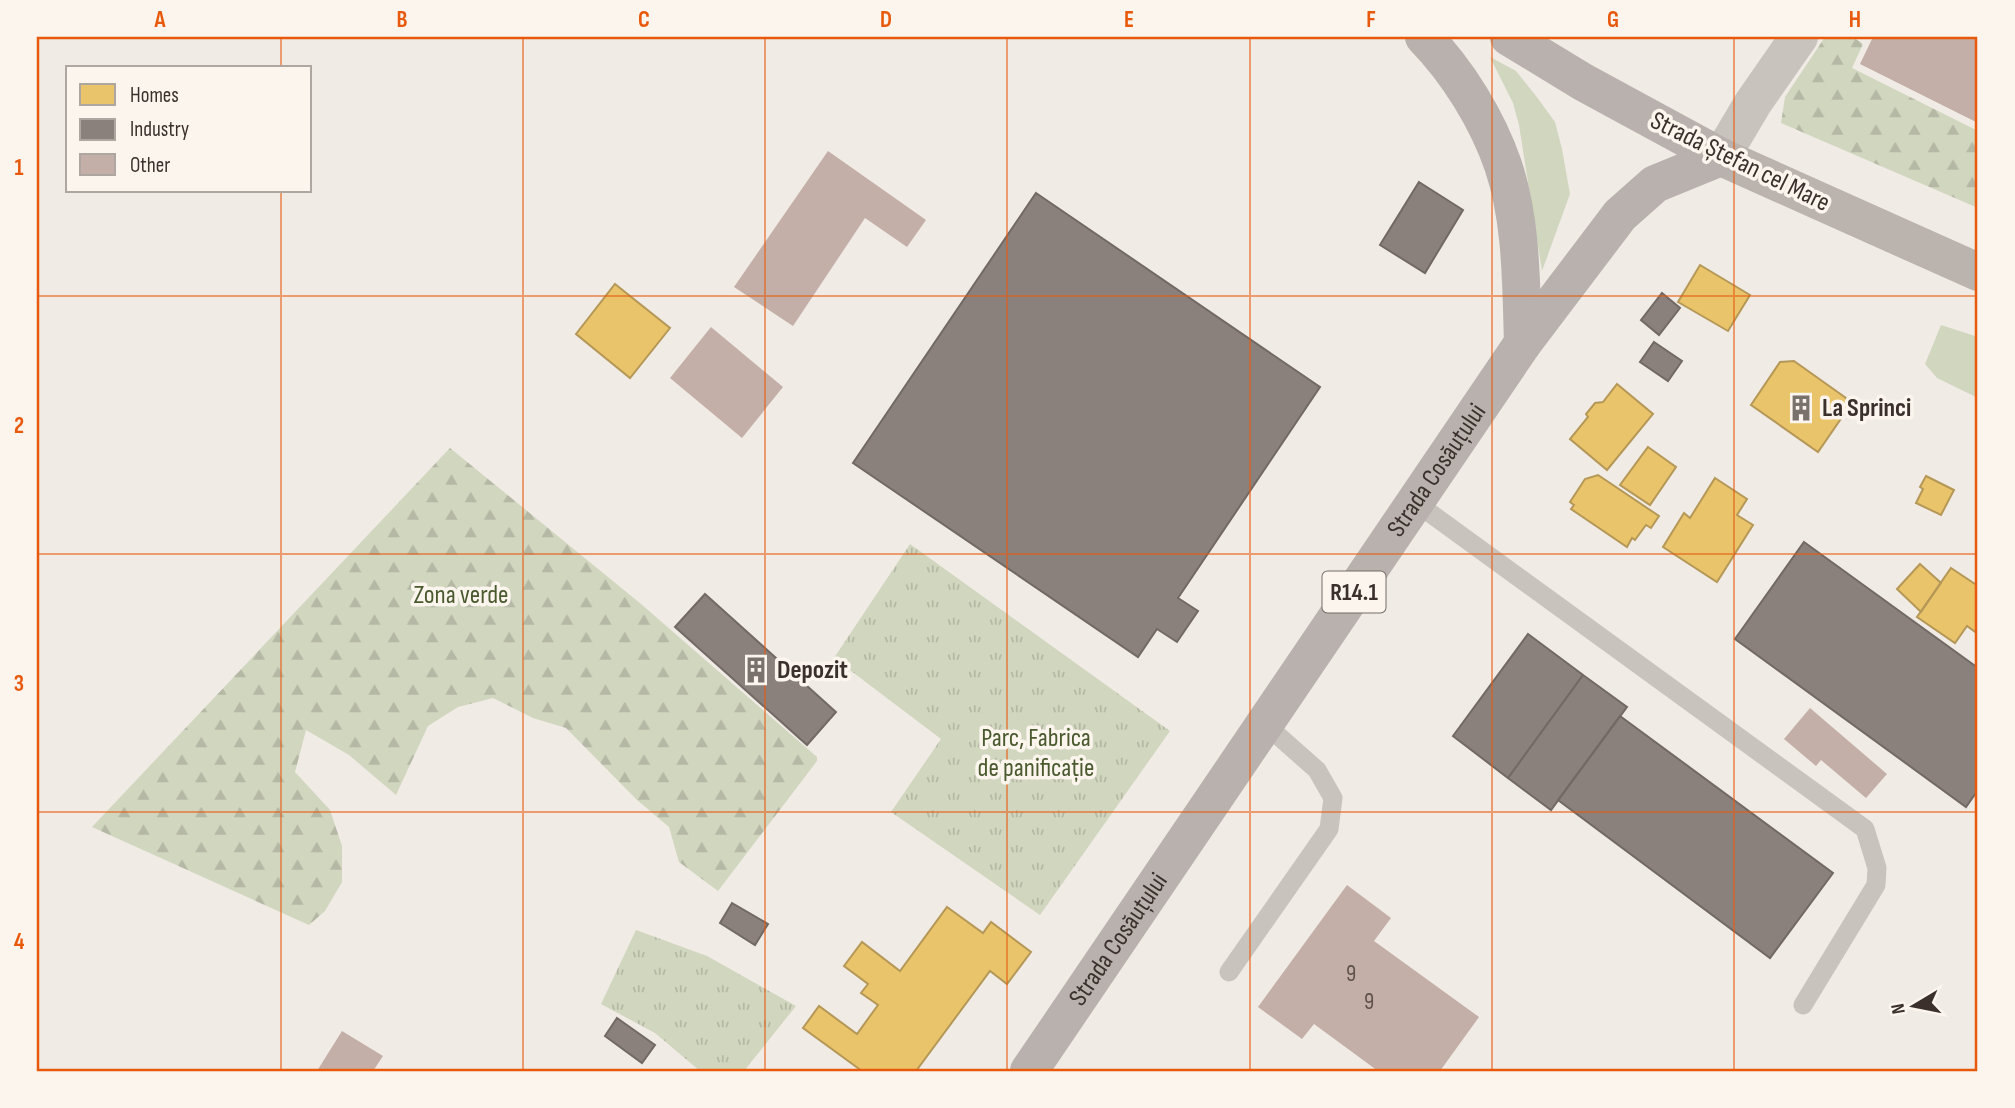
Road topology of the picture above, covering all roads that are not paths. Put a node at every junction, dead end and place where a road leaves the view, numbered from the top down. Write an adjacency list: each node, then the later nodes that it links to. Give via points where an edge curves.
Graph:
1 (1424, 37): 6 (main road, via 1455,73 1503,166 1517,233)
2 (1509, 37): 4 (main road, Strada Ștefan cel Mare)
3 (1799, 37): 4 (street)
4 (1721, 157): 5 (main road, Strada Ștefan cel Mare); 6 (main road, Strada Cosăuțului / R14.1, via 1655,184 1619,215)
5 (1978, 272)
6 (1523, 343): 7 (main road, Strada Cosăuțului / R14.1)
7 (1415, 502): 8 (main road, Strada Cosăuțului / R14.1); 10 (lane, via 1865,829 1877,869 1876,886)
8 (1265, 724): 9 (lane, via 1317,771 1333,798 1329,829); 11 (main road, Strada Cosăuțului / R14.1)
9 (1229, 972)
10 (1803, 1005)
11 (1029, 1071)

